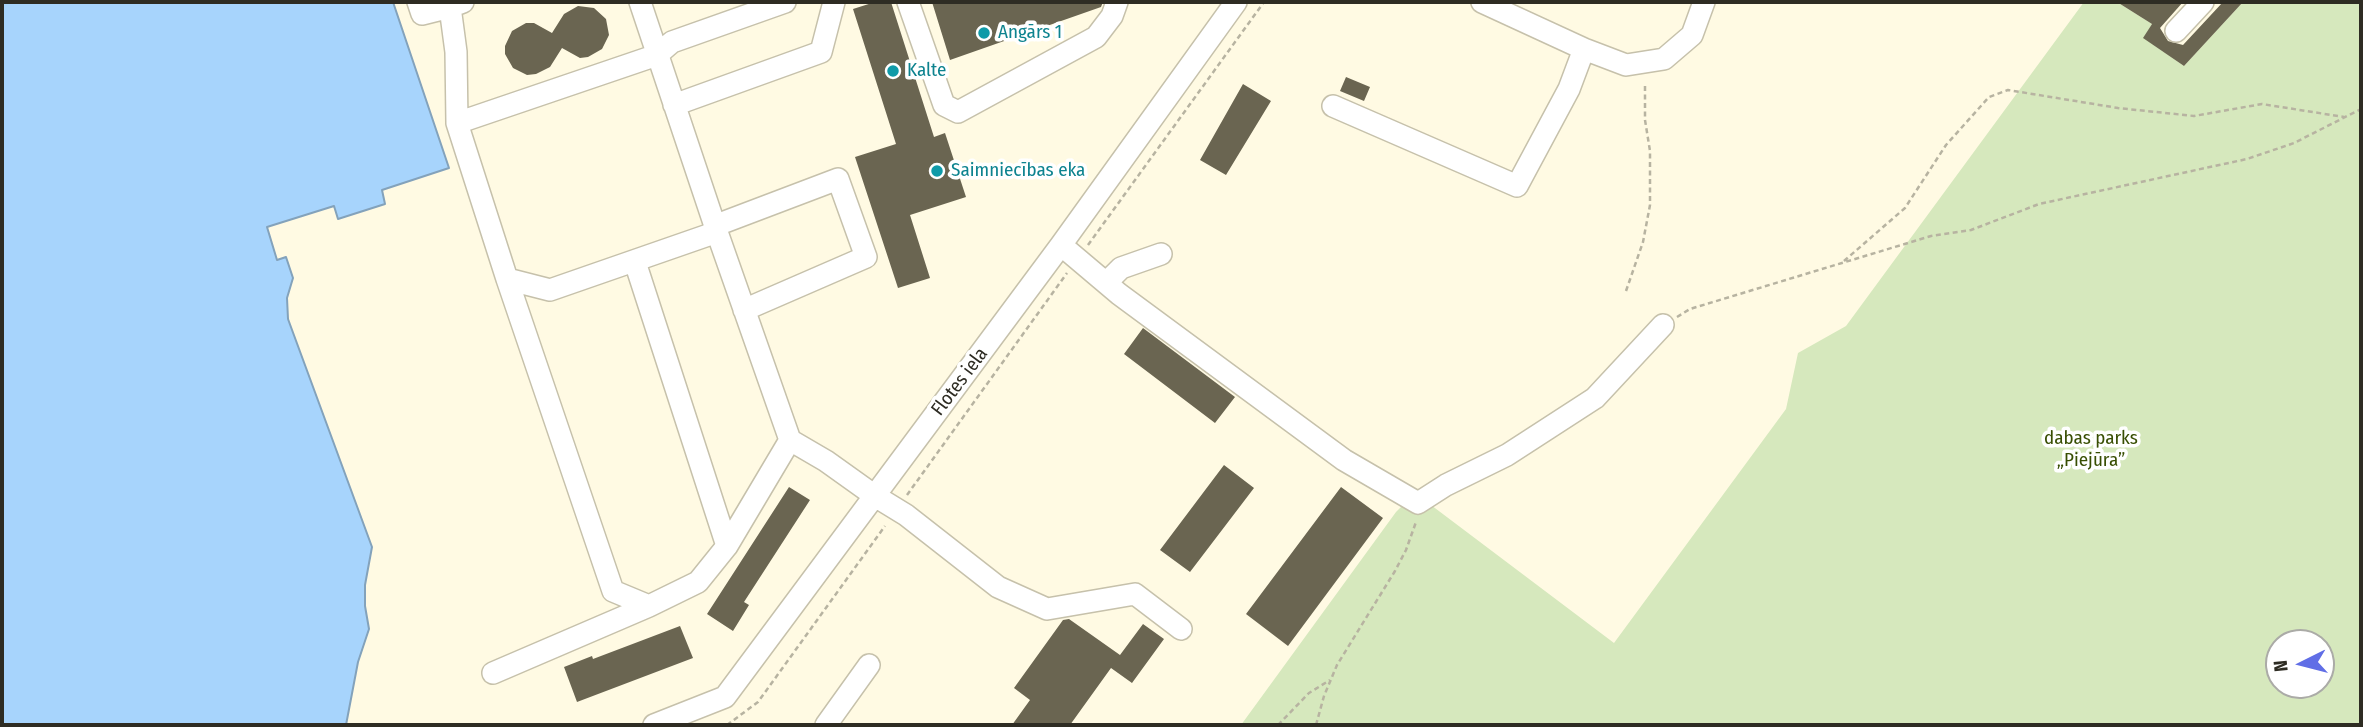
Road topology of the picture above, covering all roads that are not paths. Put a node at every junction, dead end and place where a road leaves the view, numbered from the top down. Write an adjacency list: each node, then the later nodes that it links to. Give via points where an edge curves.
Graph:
1 (418, 2): 10 (street, via 422,14)
2 (640, 2): 14 (street)
3 (785, 2): 14 (street, via 672,42)
4 (834, 2): 15 (street, via 821,52)
5 (908, 2): 6 (street, via 944,104 958,112 1096,37)
6 (1117, 2)
7 (1236, 2): 19 (street, Flotes iela)
8 (1704, 2): 13 (street, via 1692,35 1664,59 1626,65)
9 (2203, 2): 12 (street)
10 (456, 4): 17 (street)
11 (1493, 4): 13 (street)
12 (2176, 31)
13 (1584, 49): 16 (street, via 1569,89 1517,186)
14 (657, 55): 15 (street); 17 (street)
15 (674, 105): 18 (street)
16 (1333, 106)
17 (457, 123): 22 (street)
18 (716, 229): 21 (street); 24 (street); 24 (street, via 838,179 866,257)
19 (1070, 252): 23 (street); 27 (street, Flotes iela)
20 (1161, 254): 23 (street, via 1121,268)
21 (635, 262): 22 (street, via 550,290); 28 (street)
22 (508, 279): 29 (street, via 613,592)
23 (1106, 283): 25 (street, via 1345,460 1418,503 1507,455 1595,398)
24 (744, 310): 26 (street)
25 (1662, 325)
26 (790, 440): 27 (street); 28 (street)
27 (876, 496): 30 (street, via 998,587 1047,609 1135,594); 33 (street, Flotes iela, via 725,697)
28 (727, 546): 29 (street, via 698,582)
29 (649, 606): 32 (street)
30 (1181, 629)
31 (869, 665): 34 (street)
32 (493, 673)
33 (654, 725)
34 (826, 725)

